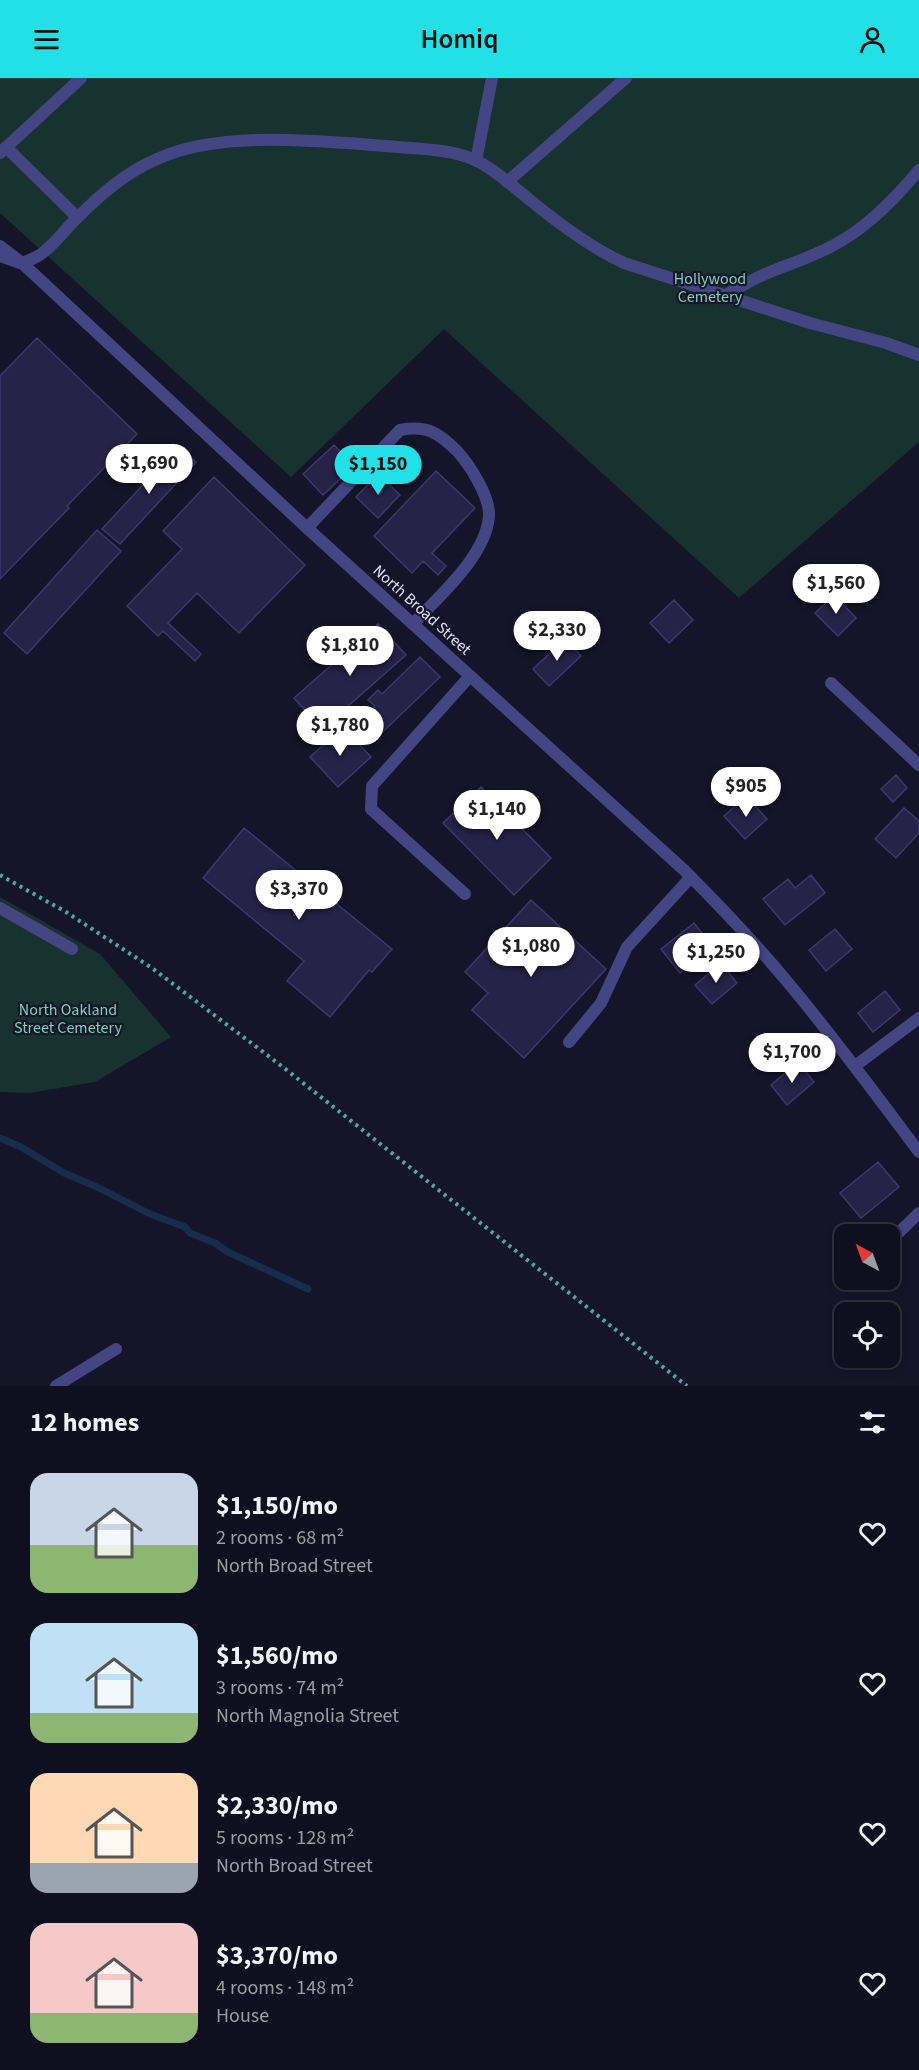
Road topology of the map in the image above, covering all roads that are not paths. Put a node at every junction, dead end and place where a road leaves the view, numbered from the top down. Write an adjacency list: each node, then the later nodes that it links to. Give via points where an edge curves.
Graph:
1 (81, 78): 4 (street)
2 (492, 78): 5 (street)
3 (626, 78): 7 (street)
4 (3, 150): 8 (street)
5 (476, 161): 7 (street); 8 (street, via 428,150 346,143 252,140 197,146 156,159 125,176)
6 (919, 170): 12 (street, via 865,224 834,245)
7 (507, 182): 12 (street, via 560,225 609,257)
8 (77, 217): 11 (street, via 39,256)
9 (0, 246): 11 (street, North Broad Street)
10 (0, 256): 11 (street)
11 (22, 263): 14 (street, North Broad Street)
12 (726, 295): 13 (street)
13 (919, 355)
14 (307, 528): 15 (street, North Broad Street); 15 (street, via 400,430 429,430 444,438 473,471 489,514 481,544 459,575)
15 (413, 624): 16 (street, North Broad Street)
16 (470, 676): 19 (street, North Broad Street); 20 (street, via 372,786 371,809)
17 (831, 683): 18 (street)
18 (919, 765)
19 (691, 877): 24 (street, via 627,947 601,1003); 25 (street, North Broad Street, via 790,984)
20 (465, 894)
21 (0, 908): 22 (street)
22 (72, 949)
23 (919, 1018): 25 (street)
24 (569, 1042)
25 (855, 1066): 26 (street, North Broad Street)
26 (919, 1152)
27 (919, 1213): 28 (street)
28 (900, 1231)
29 (116, 1349): 30 (street)
30 (56, 1386)

